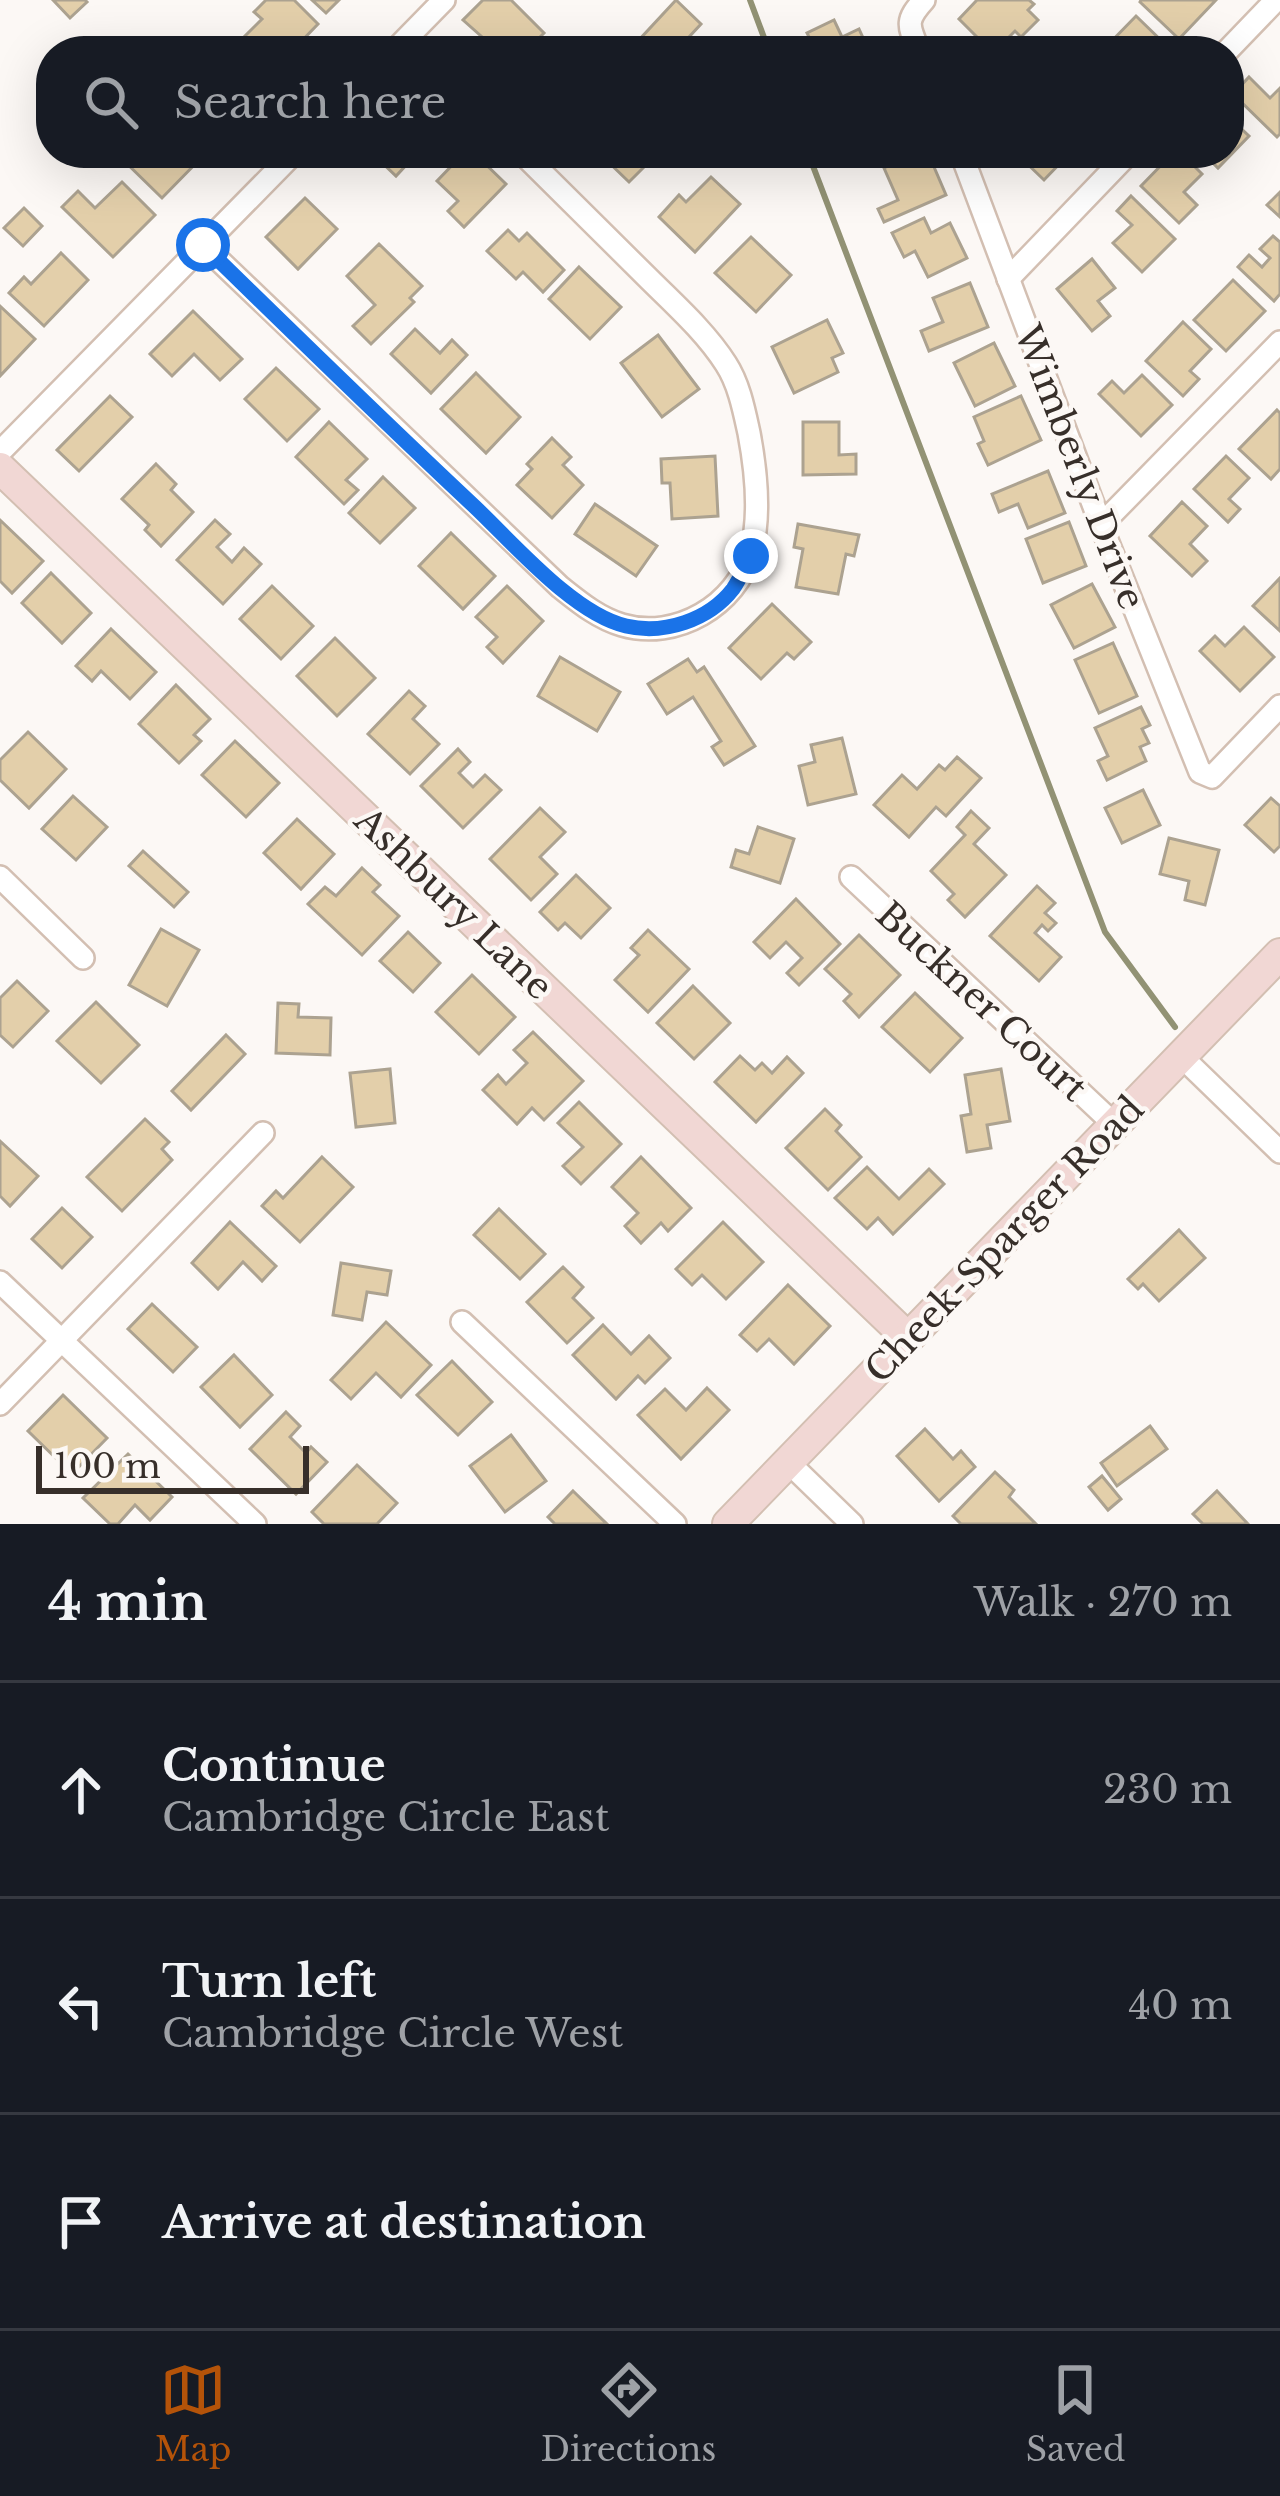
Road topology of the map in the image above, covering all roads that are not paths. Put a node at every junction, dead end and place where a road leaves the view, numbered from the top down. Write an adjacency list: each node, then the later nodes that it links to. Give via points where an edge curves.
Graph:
1 (444, 0): 4 (street)
2 (924, 0): 5 (street, via 910,17)
3 (1276, 0): 6 (street)
4 (415, 36)
5 (913, 36)
6 (1241, 36)
7 (279, 168): 11 (street)
8 (537, 168): 11 (street, via 685,315 727,364 743,404 755,481 751,556 719,604 669,627 620,625 560,587)
9 (967, 168): 12 (street, Wimberly Drive)
10 (1115, 168): 12 (street)
11 (203, 245): 14 (street)
12 (1008, 279): 16 (street, Wimberly Drive)
13 (1280, 343): 16 (street)
14 (0, 452)
15 (0, 468): 28 (street, Ashbury Lane)
16 (1102, 525): 17 (street, Wimberly Drive, via 1200,772 1212,777)
17 (1280, 706)
18 (851, 877): 23 (street, Buckner Court)
19 (0, 878): 21 (street)
20 (1280, 954): 22 (street, Cheek-Sparger Road)
21 (83, 958)
22 (1181, 1056): 23 (street, Cheek-Sparger Road); 25 (street)
23 (1114, 1124): 28 (street, Cheek-Sparger Road)
24 (263, 1133): 29 (street)
25 (1280, 1152)
26 (0, 1282): 29 (street)
27 (462, 1322): 33 (street)
28 (908, 1338): 31 (street, Cheek-Sparger Road)
29 (61, 1341): 30 (street); 32 (street)
30 (0, 1404)
31 (788, 1462): 34 (street, Cheek-Sparger Road); 35 (street)
32 (255, 1524)
33 (675, 1524)
34 (728, 1524)
35 (852, 1524)

